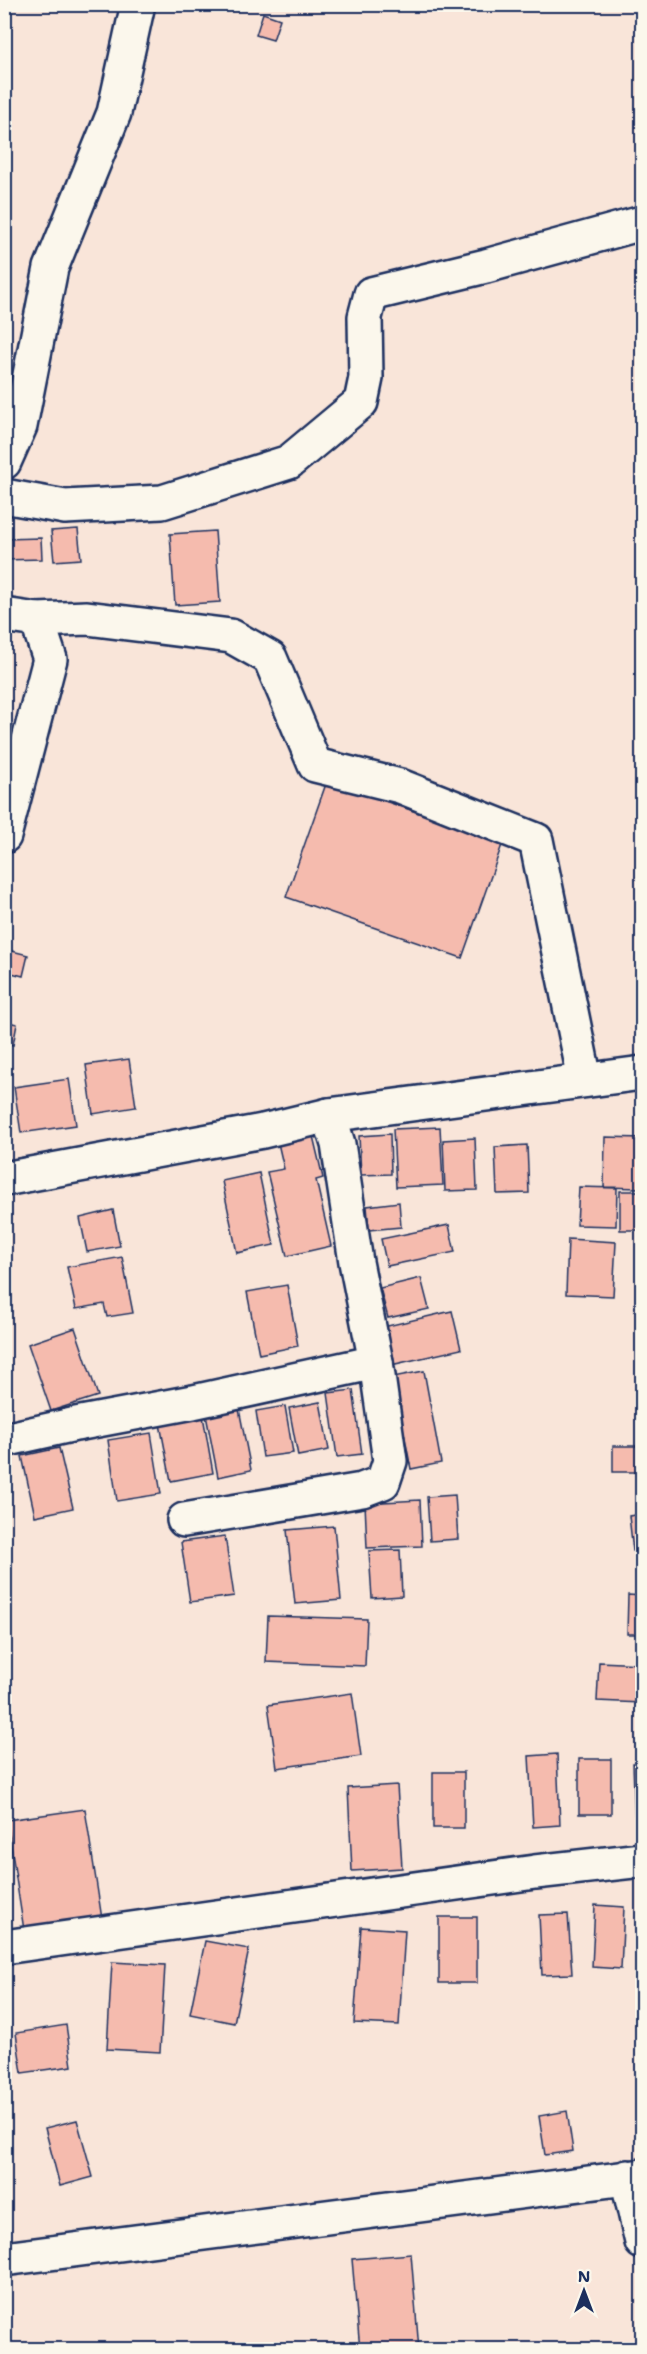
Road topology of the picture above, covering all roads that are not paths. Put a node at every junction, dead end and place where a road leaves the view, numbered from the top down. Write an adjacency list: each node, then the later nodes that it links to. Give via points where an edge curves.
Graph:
1 (138, 4): 3 (street, via 114,113 51,268 20,426)
2 (642, 223): 4 (street, via 371,294 364,317 366,378 361,402 289,462 162,502 65,507)
3 (4, 462)
4 (4, 495)
5 (4, 615): 6 (street)
6 (37, 620): 7 (street, via 50,659); 9 (street, via 87,618 231,636 270,658 315,765 400,786 536,840)
7 (4, 836)
8 (642, 1073): 9 (street)
9 (585, 1080): 10 (street)
10 (329, 1115): 11 (street, via 264,1131); 12 (street, via 338,1144)
11 (4, 1179)
12 (376, 1362): 13 (street); 14 (street, via 390,1461 383,1482 362,1490)
13 (4, 1440)
14 (184, 1520)
15 (642, 1860): 16 (street)
16 (4, 1947)
17 (635, 2176): 18 (street); 19 (street)
18 (642, 2242)
19 (4, 2259)

